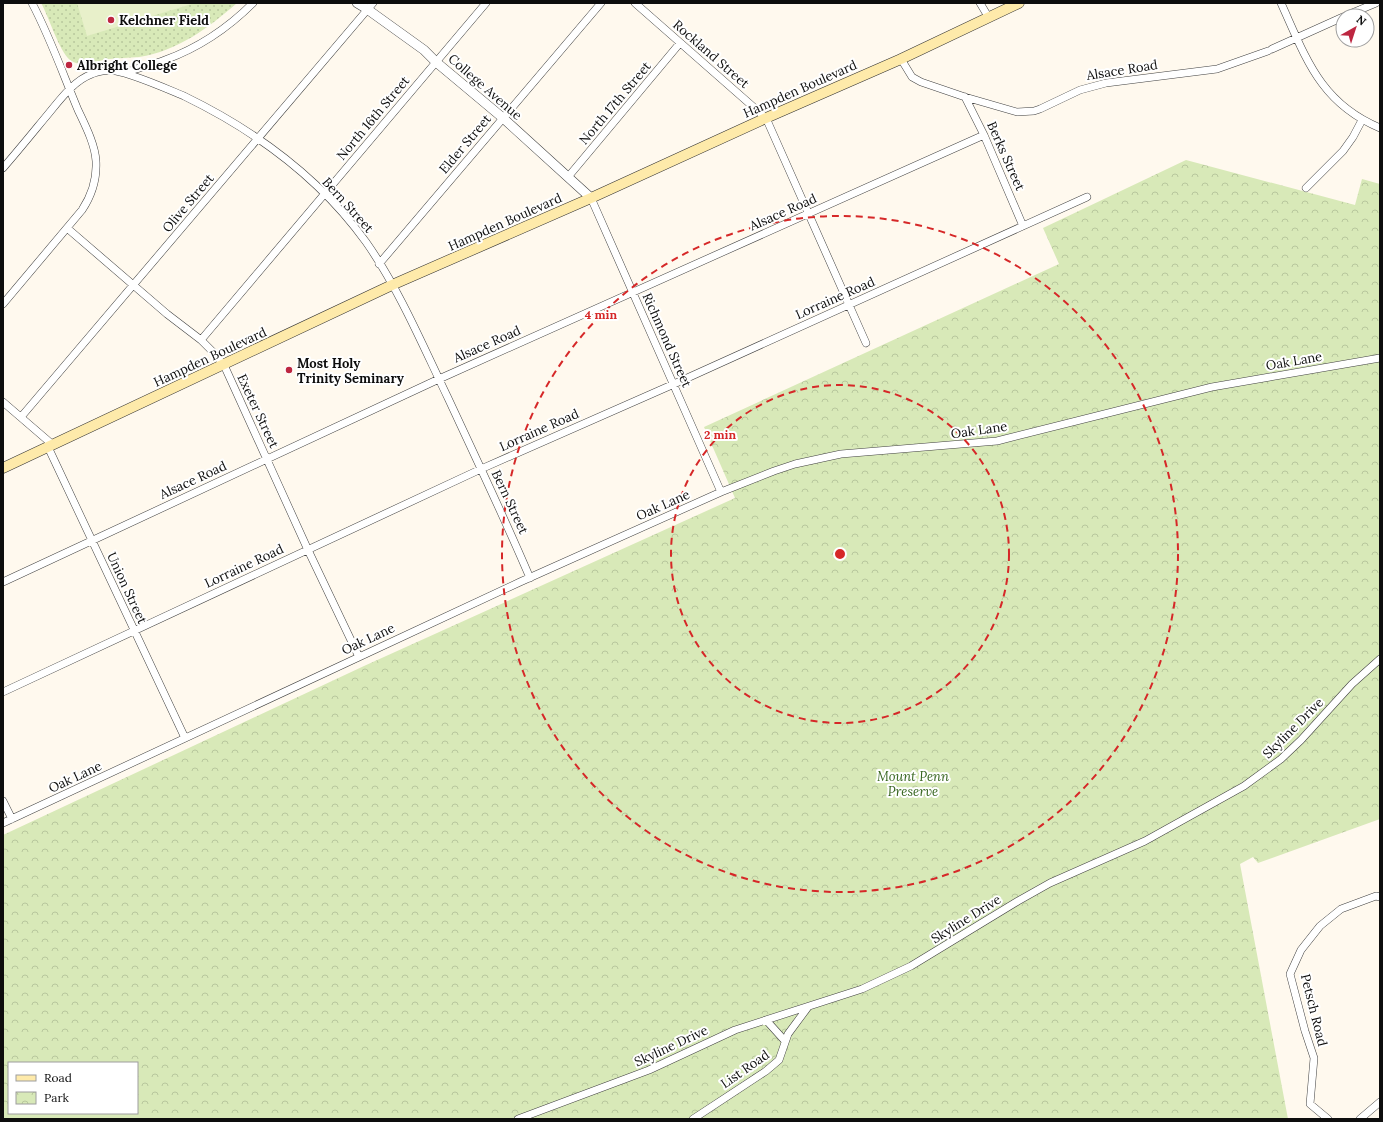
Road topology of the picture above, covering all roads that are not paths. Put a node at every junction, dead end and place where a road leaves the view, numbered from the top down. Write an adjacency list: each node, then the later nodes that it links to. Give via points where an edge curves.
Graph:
1 (32, 3): 20 (street)
2 (253, 3): 19 (street, via 228,25 186,50 166,60)
3 (356, 3): 11 (street, College Avenue)
4 (486, 3): 18 (street, North 16th Street)
5 (600, 3): 22 (street, Elder Street)
6 (635, 3): 16 (street, Rockland Street)
7 (980, 3): 13 (street)
8 (1019, 3): 13 (main road, Hampden Boulevard)
9 (1281, 3): 15 (street)
10 (1376, 3): 12 (street, Alsace Road)
11 (370, 6): 18 (street, College Avenue); 27 (street, Olive Street)
12 (1365, 8)
13 (989, 18): 17 (main road, Hampden Boulevard)
14 (1335, 21): 15 (street, Alsace Road)
15 (1296, 37): 21 (street, Alsace Road, via 1270,50 1217,69 1106,83 1080,90 1034,111 1017,112); 24 (street, via 1321,83 1340,103)
16 (680, 43): 23 (street, Rockland Street); 29 (street, North 17th Street)
17 (901, 59): 21 (street, Alsace Road, via 912,77); 23 (main road, Hampden Boulevard)
18 (436, 62): 22 (street, College Avenue); 31 (street, North 16th Street)
19 (124, 72): 20 (street, Bern Street, via 109,70 91,74); 27 (street, Bern Street, via 197,103)
20 (69, 88): 28 (street, Bern Street); 36 (street, via 96,160 95,183 89,199)
21 (965, 97): 26 (street, Berks Street)
22 (502, 118): 29 (street, College Avenue); 37 (street, Elder Street)
23 (766, 118): 33 (main road, Hampden Boulevard); 34 (street, Rockland Street)
24 (1362, 120): 25 (street); 30 (street, via 1343,151)
25 (1380, 128)
26 (984, 135): 34 (street, Alsace Road); 35 (street, Berks Street)
27 (258, 138): 31 (street, Bern Street); 38 (street, Olive Street)
28 (3, 168)
29 (568, 177): 33 (street, College Avenue)
30 (1306, 188)
31 (325, 194): 37 (street, Bern Street, via 366,242); 43 (street, North 16th Street)
32 (1087, 197): 35 (street, Lorraine Road)
33 (591, 198): 39 (main road, Hampden Boulevard); 40 (street, Richmond Street)
34 (809, 214): 40 (street, Alsace Road); 42 (street, Rockland Street)
35 (1023, 226): 42 (street, Lorraine Road)
36 (67, 228): 38 (street, Exeter Street); 41 (street)
37 (379, 264): 39 (street, Bern Street)
38 (134, 285): 43 (street, Exeter Street); 50 (street, Olive Street)
39 (392, 285): 46 (main road, Hampden Boulevard); 47 (street, Bern Street)
40 (633, 293): 47 (street, Alsace Road); 48 (street, Richmond Street)
41 (3, 304)
42 (849, 305): 44 (street, Rockland Street); 48 (street, Lorraine Road)
43 (200, 340): 46 (street, Exeter Street)
44 (866, 343)
45 (1380, 358): 55 (street, Oak Lane, via 1212,387 997,442 841,454 795,464)
46 (224, 365): 51 (main road, Hampden Boulevard); 52 (street, Exeter Street)
47 (438, 378): 52 (street, Alsace Road); 54 (street, Bern Street)
48 (674, 384): 54 (street, Lorraine Road); 55 (street, Richmond Street)
49 (3, 402): 50 (street, Union Street)
50 (21, 418): 51 (street, Union Street)
51 (50, 446): 53 (main road, Hampden Boulevard); 56 (street, Union Street)
52 (267, 459): 56 (street, Alsace Road); 57 (street, Exeter Street)
53 (3, 468)
54 (481, 469): 57 (street, Lorraine Road); 58 (street, Bern Street)
55 (721, 492): 58 (street, Oak Lane)
56 (92, 540): 59 (street, Alsace Road); 60 (street, Union Street)
57 (308, 550): 60 (street, Lorraine Road); 61 (street, Exeter Street)
58 (530, 578): 61 (street, Oak Lane)
59 (3, 582)
60 (134, 631): 63 (street, Lorraine Road); 64 (street, Union Street)
61 (359, 657): 64 (street, Oak Lane)
62 (1380, 659): 69 (street, Skyline Drive, via 1352,684 1281,759 1244,786 1145,841 1037,890 912,966 862,989)
63 (3, 692)
64 (185, 738): 66 (street, Oak Lane)
65 (3, 801): 66 (street)
66 (12, 819): 67 (street, Oak Lane)
67 (3, 824)
68 (1380, 897): 75 (street, Petsch Road, via 1376,896 1342,909 1320,926 1301,950 1290,974 1314,1058 1310,1104)
69 (808, 1007): 70 (street, Skyline Drive); 71 (street, List Road)
70 (766, 1020): 71 (street); 73 (street, Skyline Drive, via 719,1037 636,1076)
71 (785, 1041): 74 (street, List Road, via 779,1060 774,1065)
72 (1380, 1102): 76 (street)
73 (518, 1119)
74 (693, 1119)
75 (1328, 1119)
76 (1360, 1119)

